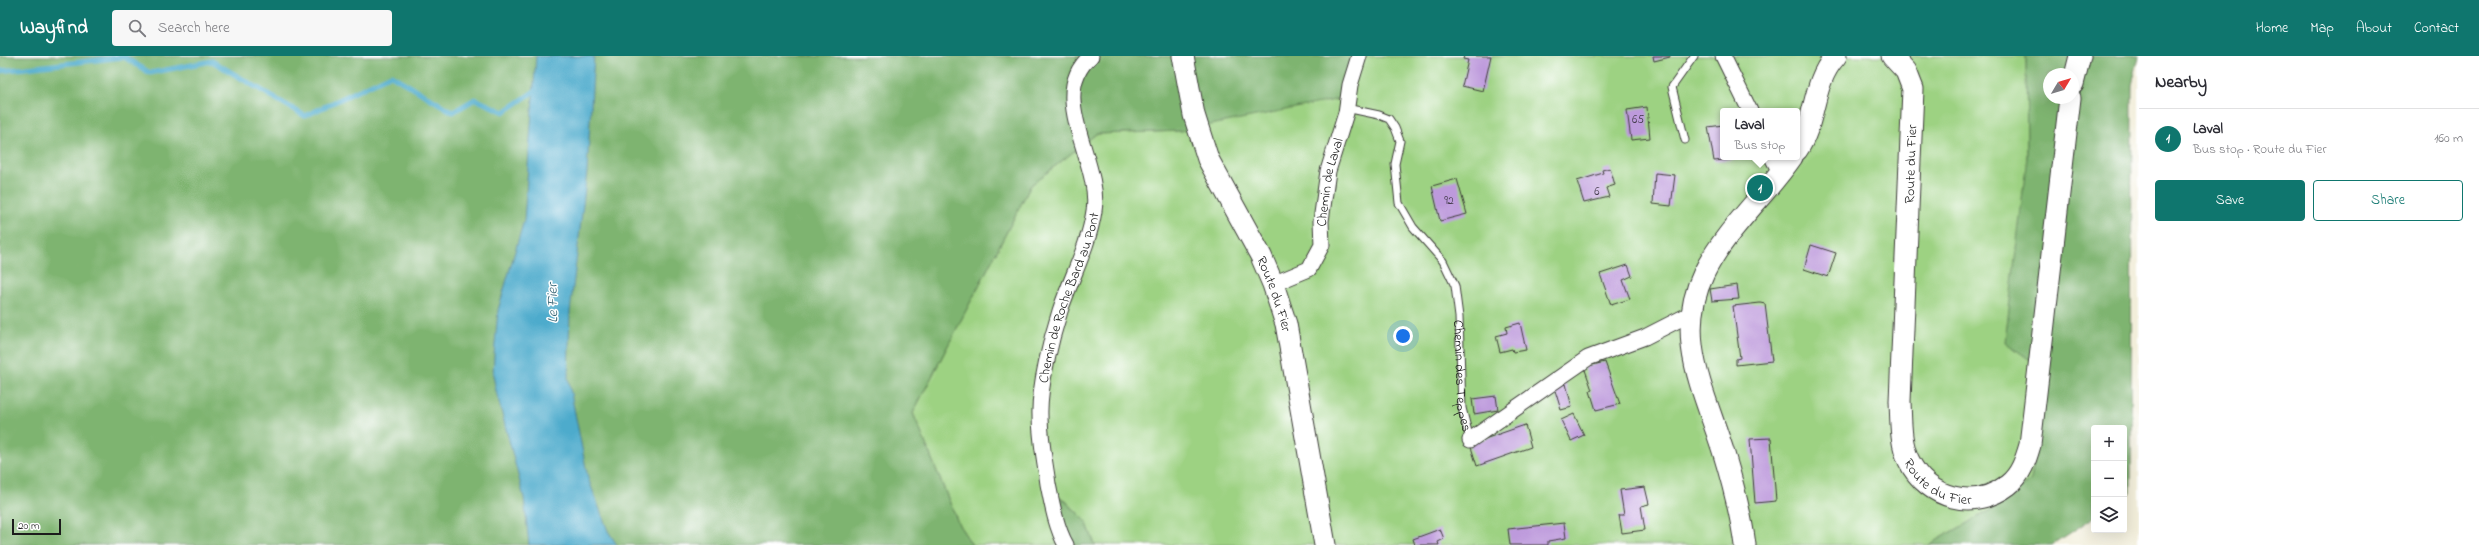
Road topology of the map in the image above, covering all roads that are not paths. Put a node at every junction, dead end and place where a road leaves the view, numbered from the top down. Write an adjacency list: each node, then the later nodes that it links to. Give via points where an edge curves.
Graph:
1 (1092, 56): 19 (street, Chemin de Roche Bard au Pont, via 1080,69 1073,89 1074,118 1086,149 1095,210 1060,313 1043,383 1040,414 1051,498 1061,536)
2 (1183, 56): 16 (main road, Route du Fier, via 1194,115 1208,159 1261,256)
3 (1359, 56): 11 (street, Chemin de Laval)
4 (1694, 56): 13 (lane, via 1672,87)
5 (1723, 56): 12 (street)
6 (1836, 56): 14 (main road, via 1825,67 1807,129)
7 (1892, 56): 10 (main road, Route du Fier, via 1906,72 1913,89 1900,401 1902,436 1909,460 1917,473 1948,497 1967,501 2008,485 2023,467 2030,445)
8 (2080, 56): 9 (main road)
9 (2077, 68)
10 (2069, 104)
11 (1346, 108): 16 (street, Chemin de Laval, via 1328,171 1321,222 1322,245 1309,269); 18 (lane, Chemin des Teppes, via 1389,119 1395,128 1400,141 1395,164 1399,203 1413,227 1443,261 1455,286 1460,317 1462,408)
12 (1749, 108)
13 (1685, 140)
14 (1800, 144)
15 (1782, 162): 17 (main road, via 1716,253 1695,295)
16 (1273, 284): 20 (main road, Route du Fier, via 1286,324)
17 (1692, 313): 18 (street, Chemin des Teppes, via 1645,338 1588,358); 21 (main road, via 1690,339 1694,365 1741,513)
18 (1470, 440)
19 (1066, 545)
20 (1325, 545)
21 (1745, 545)

